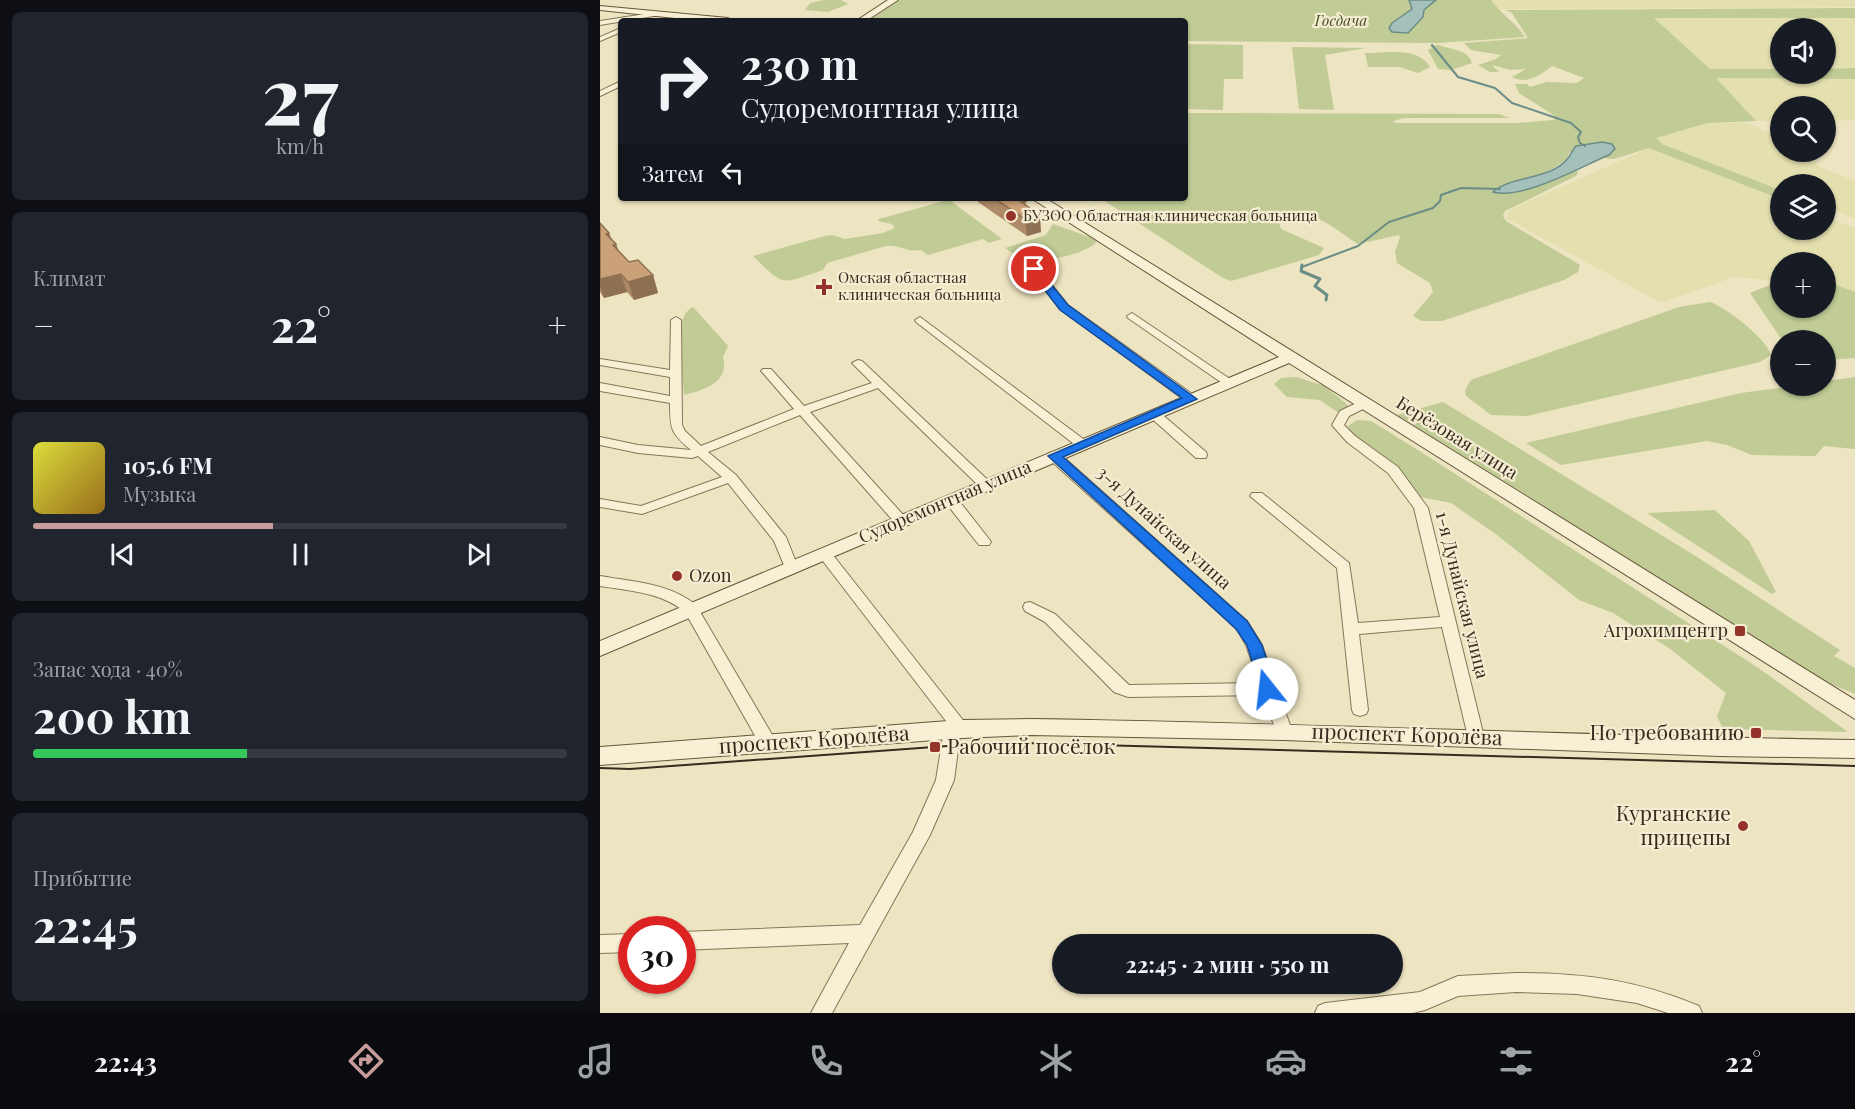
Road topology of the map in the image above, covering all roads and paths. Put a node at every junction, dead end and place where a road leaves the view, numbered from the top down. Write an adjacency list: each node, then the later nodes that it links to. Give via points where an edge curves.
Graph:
1 (894, 0): 7 (main road)
2 (600, 8): 3 (main road)
3 (655, 15): 4 (street); 5 (street); 6 (main road)
4 (634, 18)
5 (648, 18)
6 (688, 18)
7 (865, 18)
8 (618, 20): 9 (street)
9 (600, 23)
10 (618, 31): 11 (street)
11 (600, 39)
12 (618, 85): 13 (street)
13 (600, 94)
14 (1042, 201): 19 (main road, Берёзовая улица)
15 (1034, 269): 27 (street, via 1064,307)
16 (1132, 316): 24 (street)
17 (676, 320): 23 (street)
18 (920, 320): 33 (street)
19 (1291, 357): 24 (main road, Судоремонтная улица); 29 (main road, Берёзовая улица)
20 (600, 362): 23 (street)
21 (858, 363): 25 (street)
22 (767, 371): 30 (street)
23 (677, 375): 28 (street)
24 (1229, 383): 27 (main road, Судоремонтная улица)
25 (879, 384): 30 (street); 38 (street)
26 (600, 387): 28 (street)
27 (1191, 399): 31 (main road, Судоремонтная улица)
28 (677, 401): 34 (street, via 679,433)
29 (1365, 403): 49 (street, 1-я Дунайская улица, via 1344,414 1338,425 1393,470 1416,498); 52 (main road, Берёзовая улица)
30 (803, 410): 34 (street); 42 (street)
31 (1154, 414): 33 (main road, Судоремонтная улица); 35 (street)
32 (600, 441): 34 (street, via 685,454)
33 (1082, 444): 36 (main road, Судоремонтная улица)
34 (699, 452): 37 (street)
35 (1201, 455)
36 (1054, 456): 38 (main road, Судоремонтная улица); 53 (street, 3-я Дунайская улица, via 1242,625 1254,645)
37 (731, 478): 41 (street, via 642,510); 45 (street, via 781,540)
38 (986, 485): 40 (main road, Судоремонтная улица)
39 (1257, 496): 50 (street, via 1344,566)
40 (951, 500): 42 (main road, Судоремонтная улица); 43 (street)
41 (600, 503)
42 (901, 521): 44 (main road, Судоремонтная улица)
43 (984, 542)
44 (824, 553): 45 (main road, Судоремонтная улица); 57 (street)
45 (791, 567): 48 (main road, Судоремонтная улица)
46 (600, 581): 48 (street, via 668,593)
47 (1030, 607): 53 (street, via 1050,618 1120,688 1128,691)
48 (691, 609): 51 (main road, Судоремонтная улица); 60 (street)
49 (1449, 621): 50 (street); 59 (street, 1-я Дунайская улица)
50 (1351, 629): 55 (street)
51 (600, 649)
52 (1801, 676): 54 (main road); 56 (main road, Берёзовая улица)
53 (1267, 689): 58 (street, 3-я Дунайская улица)
54 (1855, 696)
55 (1360, 710)
56 (1855, 711)
57 (957, 729): 58 (main road, проспект Королёва); 60 (main road, проспект Королёва); 63 (street, via 945,780 926,824)
58 (1284, 731): 59 (main road, проспект Королёва)
59 (1476, 737): 61 (main road, проспект Королёва)
60 (768, 743): 62 (main road, проспект Королёва)
61 (1855, 748)
62 (600, 756)
63 (864, 934): 64 (street); 67 (street)
64 (696, 940)
65 (618, 943): 66 (street)
66 (600, 944)
67 (821, 1013)
68 (1324, 1013): 69 (street, via 1419,1002 1455,986 1511,982 1562,983 1643,995)
69 (1692, 1013)

